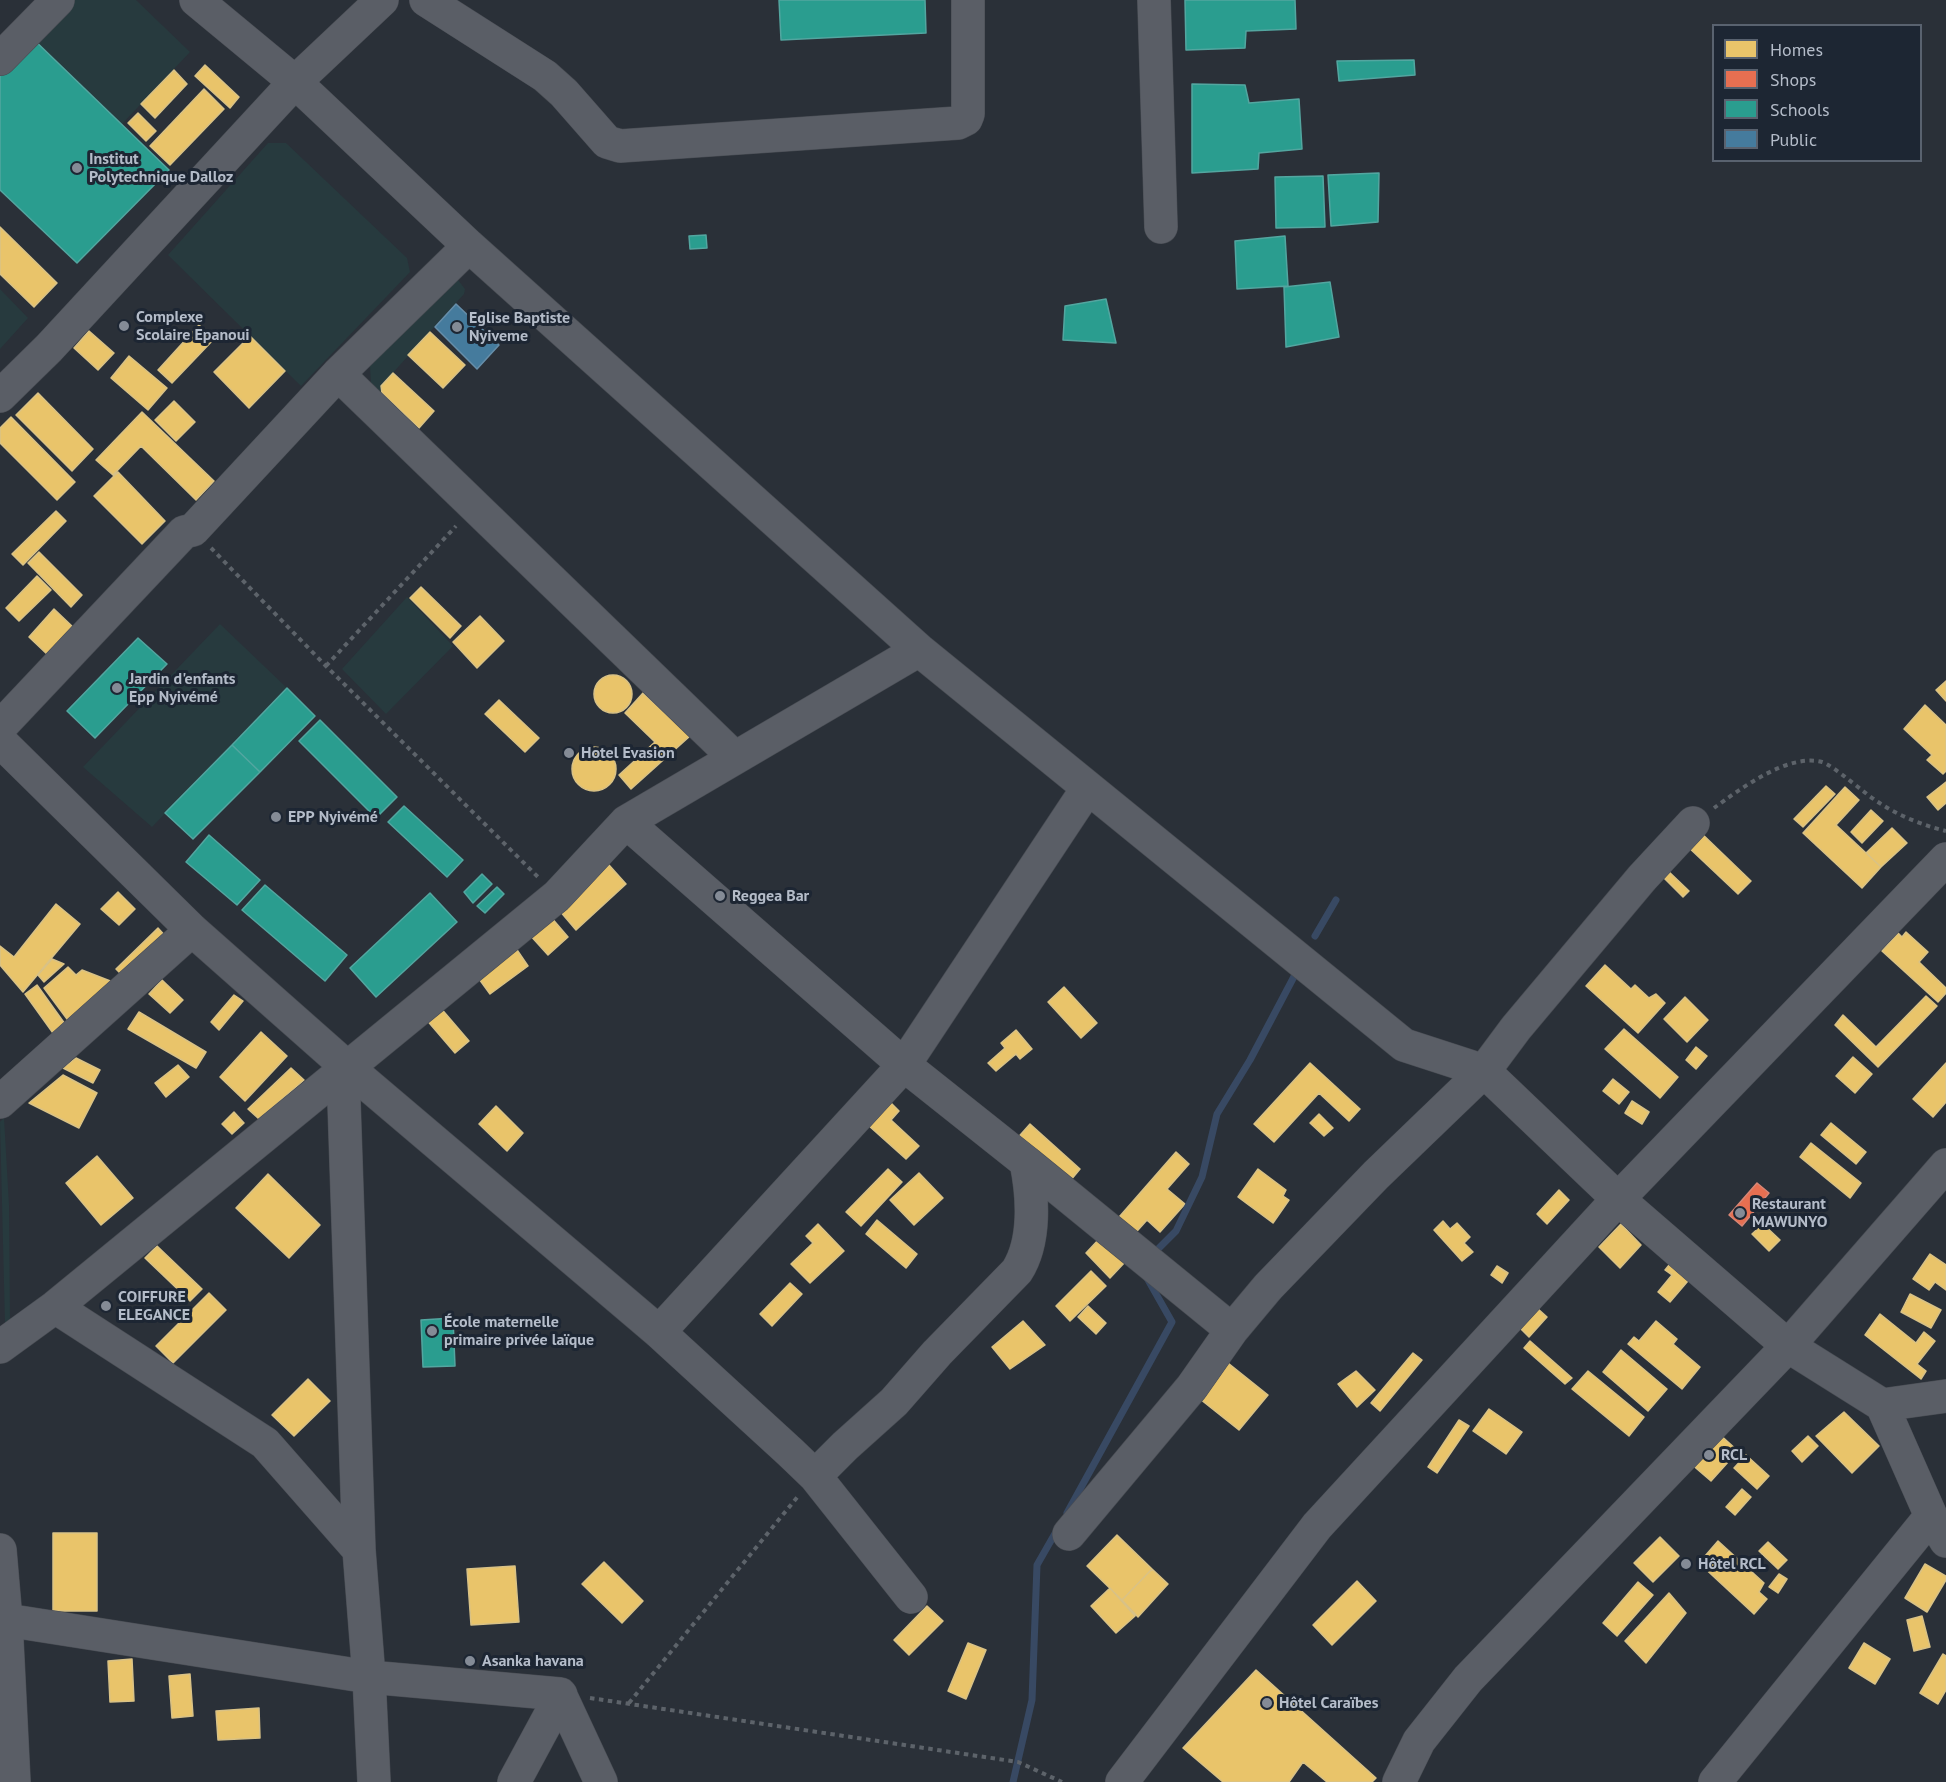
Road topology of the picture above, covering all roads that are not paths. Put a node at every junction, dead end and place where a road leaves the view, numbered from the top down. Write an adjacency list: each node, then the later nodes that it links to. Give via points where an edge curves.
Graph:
1 (45, 0): 8 (street)
2 (58, 0): 9 (street)
3 (196, 0): 10 (street)
4 (382, 0): 10 (street)
5 (426, 0): 6 (street, via 545,76 607,142 620,146 963,121 968,114)
6 (968, 0)
7 (1154, 0): 11 (street)
8 (0, 47)
9 (0, 59)
10 (295, 82): 12 (street); 14 (street)
11 (1161, 226)
12 (469, 246): 13 (street); 15 (street)
13 (338, 374): 16 (street, via 193,530 184,532); 18 (street)
14 (0, 396)
15 (919, 650): 18 (street); 19 (street)
16 (0, 727)
17 (0, 741): 23 (street)
18 (734, 757): 20 (street)
19 (1087, 789): 24 (street); 26 (street, via 1404,1045)
20 (626, 822): 24 (street); 25 (street, via 557,896)
21 (1694, 822): 26 (street, via 1642,878)
22 (1946, 859): 30 (street)
23 (192, 930): 25 (street); 27 (street)
24 (904, 1065): 28 (street); 33 (street)
25 (345, 1070): 31 (street); 33 (street); 41 (street)
26 (1484, 1071): 30 (street); 32 (street, via 1376,1175)
27 (0, 1102)
28 (1026, 1162): 32 (street); 38 (street, via 1032,1206 1024,1260 1017,1271 894,1402)
29 (1946, 1165): 34 (street)
30 (1618, 1199): 34 (street); 51 (street, via 1317,1526)
31 (55, 1307): 35 (street); 41 (street, via 265,1443)
32 (1232, 1330): 40 (street, via 1192,1387)
33 (659, 1332): 38 (street)
34 (1788, 1346): 37 (street); 52 (street, via 1468,1679 1419,1742)
35 (0, 1347)
36 (1946, 1396): 37 (street)
37 (1882, 1405): 39 (street)
38 (815, 1476): 43 (street)
39 (1938, 1528): 53 (street)
40 (1069, 1534)
41 (358, 1550): 45 (street)
42 (0, 1551): 44 (street)
43 (911, 1597)
44 (3, 1619): 45 (street); 47 (street)
45 (369, 1677): 46 (street); 48 (street)
46 (561, 1694): 49 (street); 50 (street)
47 (14, 1782)
48 (374, 1782)
49 (514, 1782)
50 (601, 1782)
51 (1122, 1782)
52 (1399, 1782)
53 (1715, 1782)

